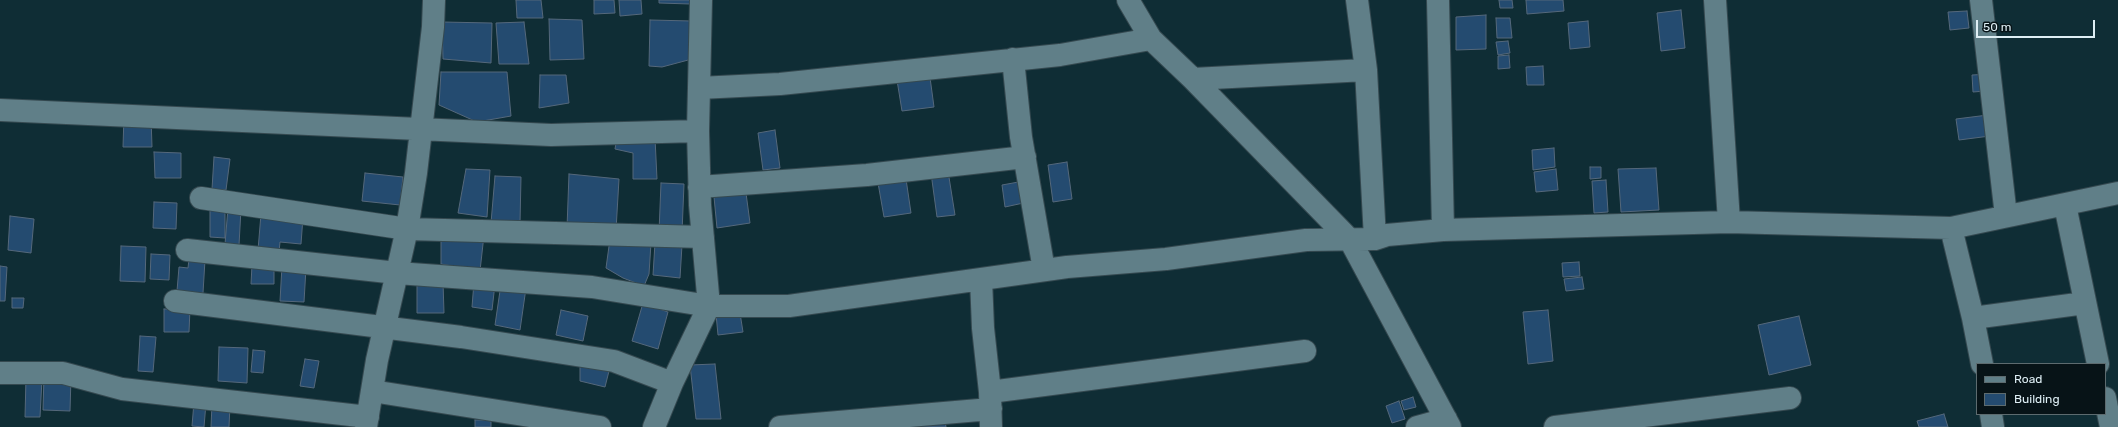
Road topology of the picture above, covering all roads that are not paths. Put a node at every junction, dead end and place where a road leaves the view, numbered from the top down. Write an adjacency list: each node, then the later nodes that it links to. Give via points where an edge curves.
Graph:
1 (434, 0): 14 (street)
2 (701, 0): 12 (street)
3 (1128, 0): 8 (street)
4 (1357, 0): 10 (street)
5 (1438, 0): 25 (street)
6 (1714, 0): 22 (street)
7 (1981, 0): 21 (street)
8 (1151, 39): 9 (street, via 1060,55); 11 (street)
9 (1013, 59): 12 (street, via 780,84); 16 (street)
10 (1366, 70): 11 (street); 27 (street)
11 (1193, 79): 28 (street)
12 (699, 88): 15 (street)
13 (0, 110): 14 (street)
14 (422, 130): 15 (street, via 551,135); 24 (street)
15 (698, 131): 17 (street)
16 (1025, 157): 17 (street, via 867,175); 30 (street)
17 (700, 187): 26 (street)
18 (2118, 193): 20 (street)
19 (201, 198): 24 (street)
20 (2065, 205): 21 (street); 34 (street)
21 (2006, 216): 23 (street)
22 (1729, 222): 23 (street); 25 (street)
23 (1952, 228): 36 (street)
24 (407, 229): 26 (street); 31 (street)
25 (1443, 230): 27 (street, via 1387,235)
26 (703, 236): 35 (street)
27 (1375, 239): 28 (street)
28 (1350, 240): 30 (street, via 1306,240); 49 (street)
29 (187, 250): 31 (street)
30 (1044, 270): 32 (street)
31 (397, 272): 35 (street, via 592,287); 37 (street)
32 (981, 279): 35 (street, via 789,306); 46 (street)
33 (175, 301): 37 (street)
34 (2085, 302): 36 (street); 40 (street)
35 (709, 306): 42 (street)
36 (1973, 318): 39 (street)
37 (385, 326): 42 (street, via 614,361); 43 (street)
38 (1305, 351): 46 (street)
39 (1982, 363)
40 (2098, 363)
41 (0, 373): 48 (street, via 63,373 122,389)
42 (672, 383): 51 (street)
43 (372, 390): 48 (street); 50 (street)
44 (1790, 398): 54 (street)
45 (2106, 403): 56 (street)
46 (991, 409): 52 (street)
47 (1990, 415): 55 (street)
48 (367, 422)
49 (1448, 423): 53 (street)
50 (600, 427)
51 (654, 427)
52 (780, 427)
53 (1417, 427)
54 (1555, 427)
55 (1993, 427)
56 (2111, 427)

